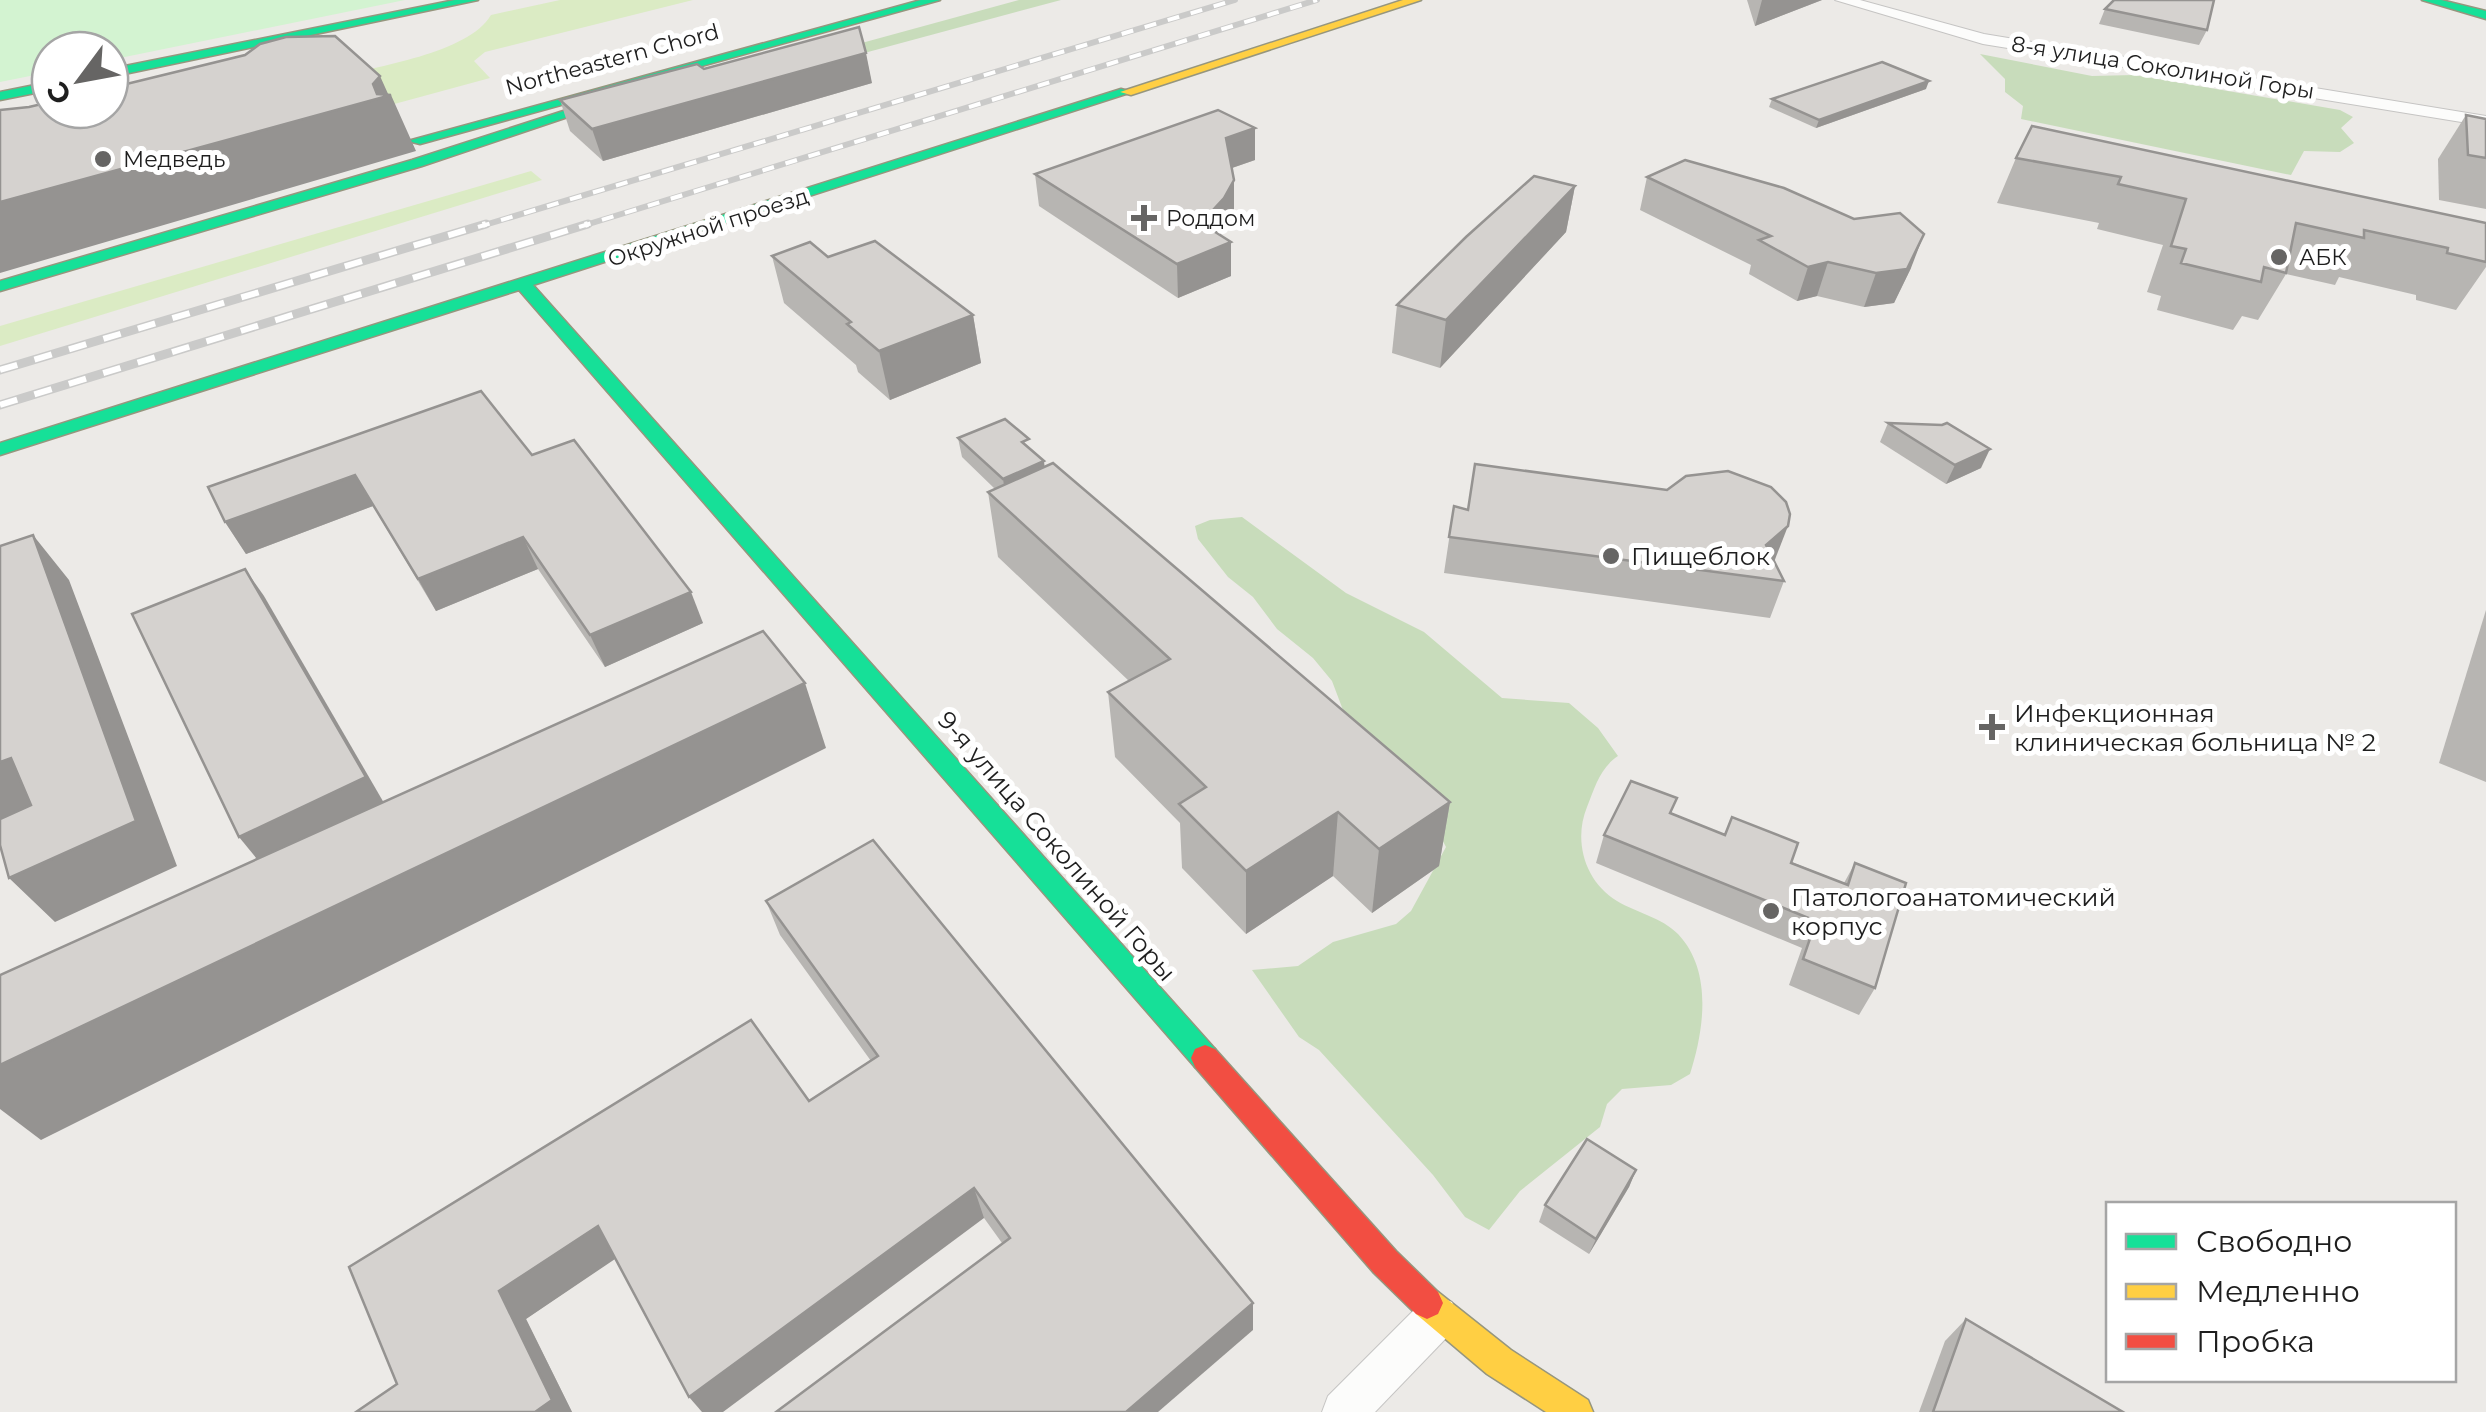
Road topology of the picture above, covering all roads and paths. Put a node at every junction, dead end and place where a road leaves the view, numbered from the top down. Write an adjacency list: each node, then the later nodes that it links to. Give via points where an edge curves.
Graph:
1 (472, 0): 8 (street)
2 (934, 0): 12 (street, Northeastern Chord)
3 (942, 0): 14 (street)
4 (1415, 0): 13 (street, Окружной проезд)
5 (1842, 0): 11 (street, 8-я улица Соколиной Горы, via 1983,39)
6 (2428, 0): 7 (street)
7 (2486, 15)
8 (130, 69)
9 (30, 90): 10 (street)
10 (0, 96)
11 (2486, 121)
12 (415, 141)
13 (524, 285): 15 (street, Окружной проезд); 16 (street, 9-я улица Соколиной Горы)
14 (0, 286)
15 (0, 449)
16 (1438, 1317): 17 (street); 18 (street, 9-я улица Соколиной Горы)
17 (1344, 1412)
18 (1576, 1412)

